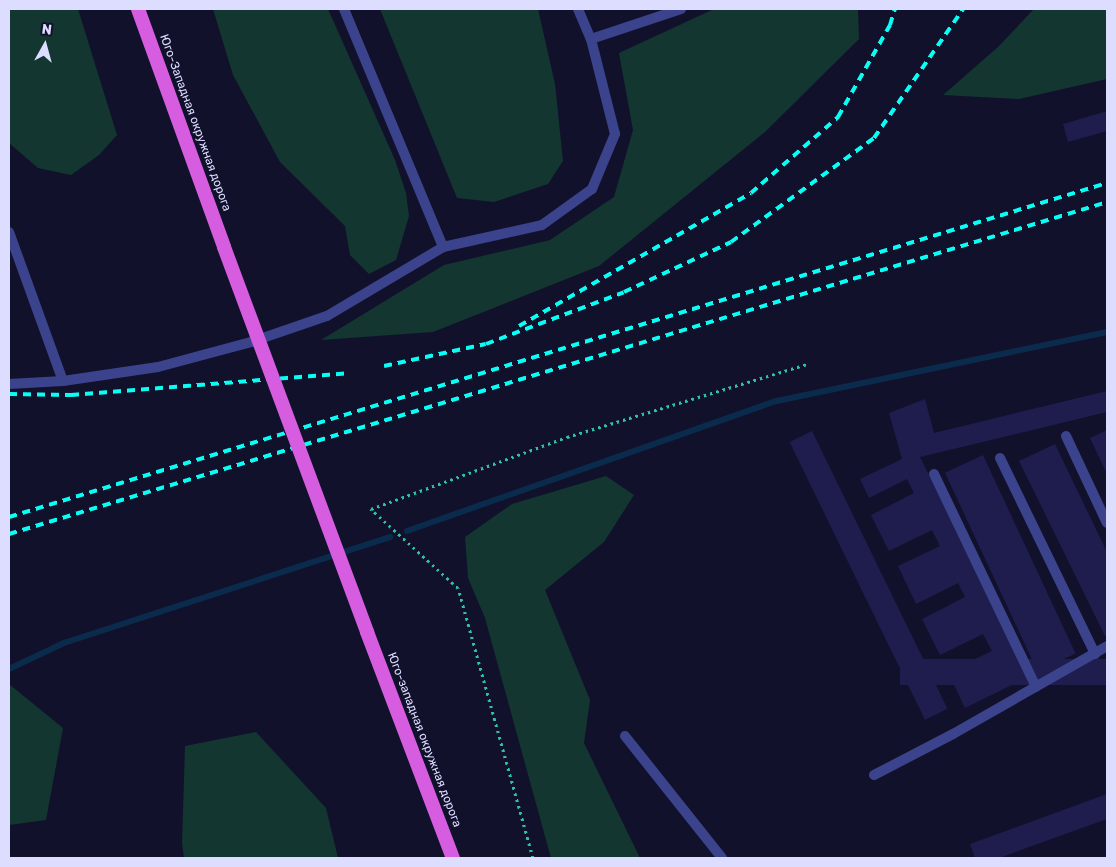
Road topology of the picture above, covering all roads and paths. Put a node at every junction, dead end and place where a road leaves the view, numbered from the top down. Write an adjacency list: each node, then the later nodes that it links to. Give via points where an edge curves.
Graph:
1 (138, 9): 15 (highway, Юго-Западная окружная дорога, bridge)
2 (344, 9): 7 (street)
3 (578, 9): 5 (street)
4 (681, 9): 5 (street)
5 (591, 38): 7 (street, via 615,134 592,189 542,225)
6 (9, 232): 9 (street)
7 (443, 247): 9 (street, via 318,318 251,342 158,367)
8 (808, 364): 22 (path, via 567,436 371,509 458,588)
9 (63, 381): 10 (street)
10 (9, 384)
11 (1066, 436): 14 (street)
12 (1000, 458): 17 (street)
13 (934, 474): 18 (street)
14 (1107, 524)
15 (367, 632): 21 (highway, Юго-западная окружная дорога)
16 (1107, 646): 17 (street)
17 (1095, 654): 18 (street)
18 (1036, 687): 20 (street)
19 (625, 736): 23 (street)
20 (874, 775)
21 (453, 858)
22 (533, 858)
23 (722, 858)

